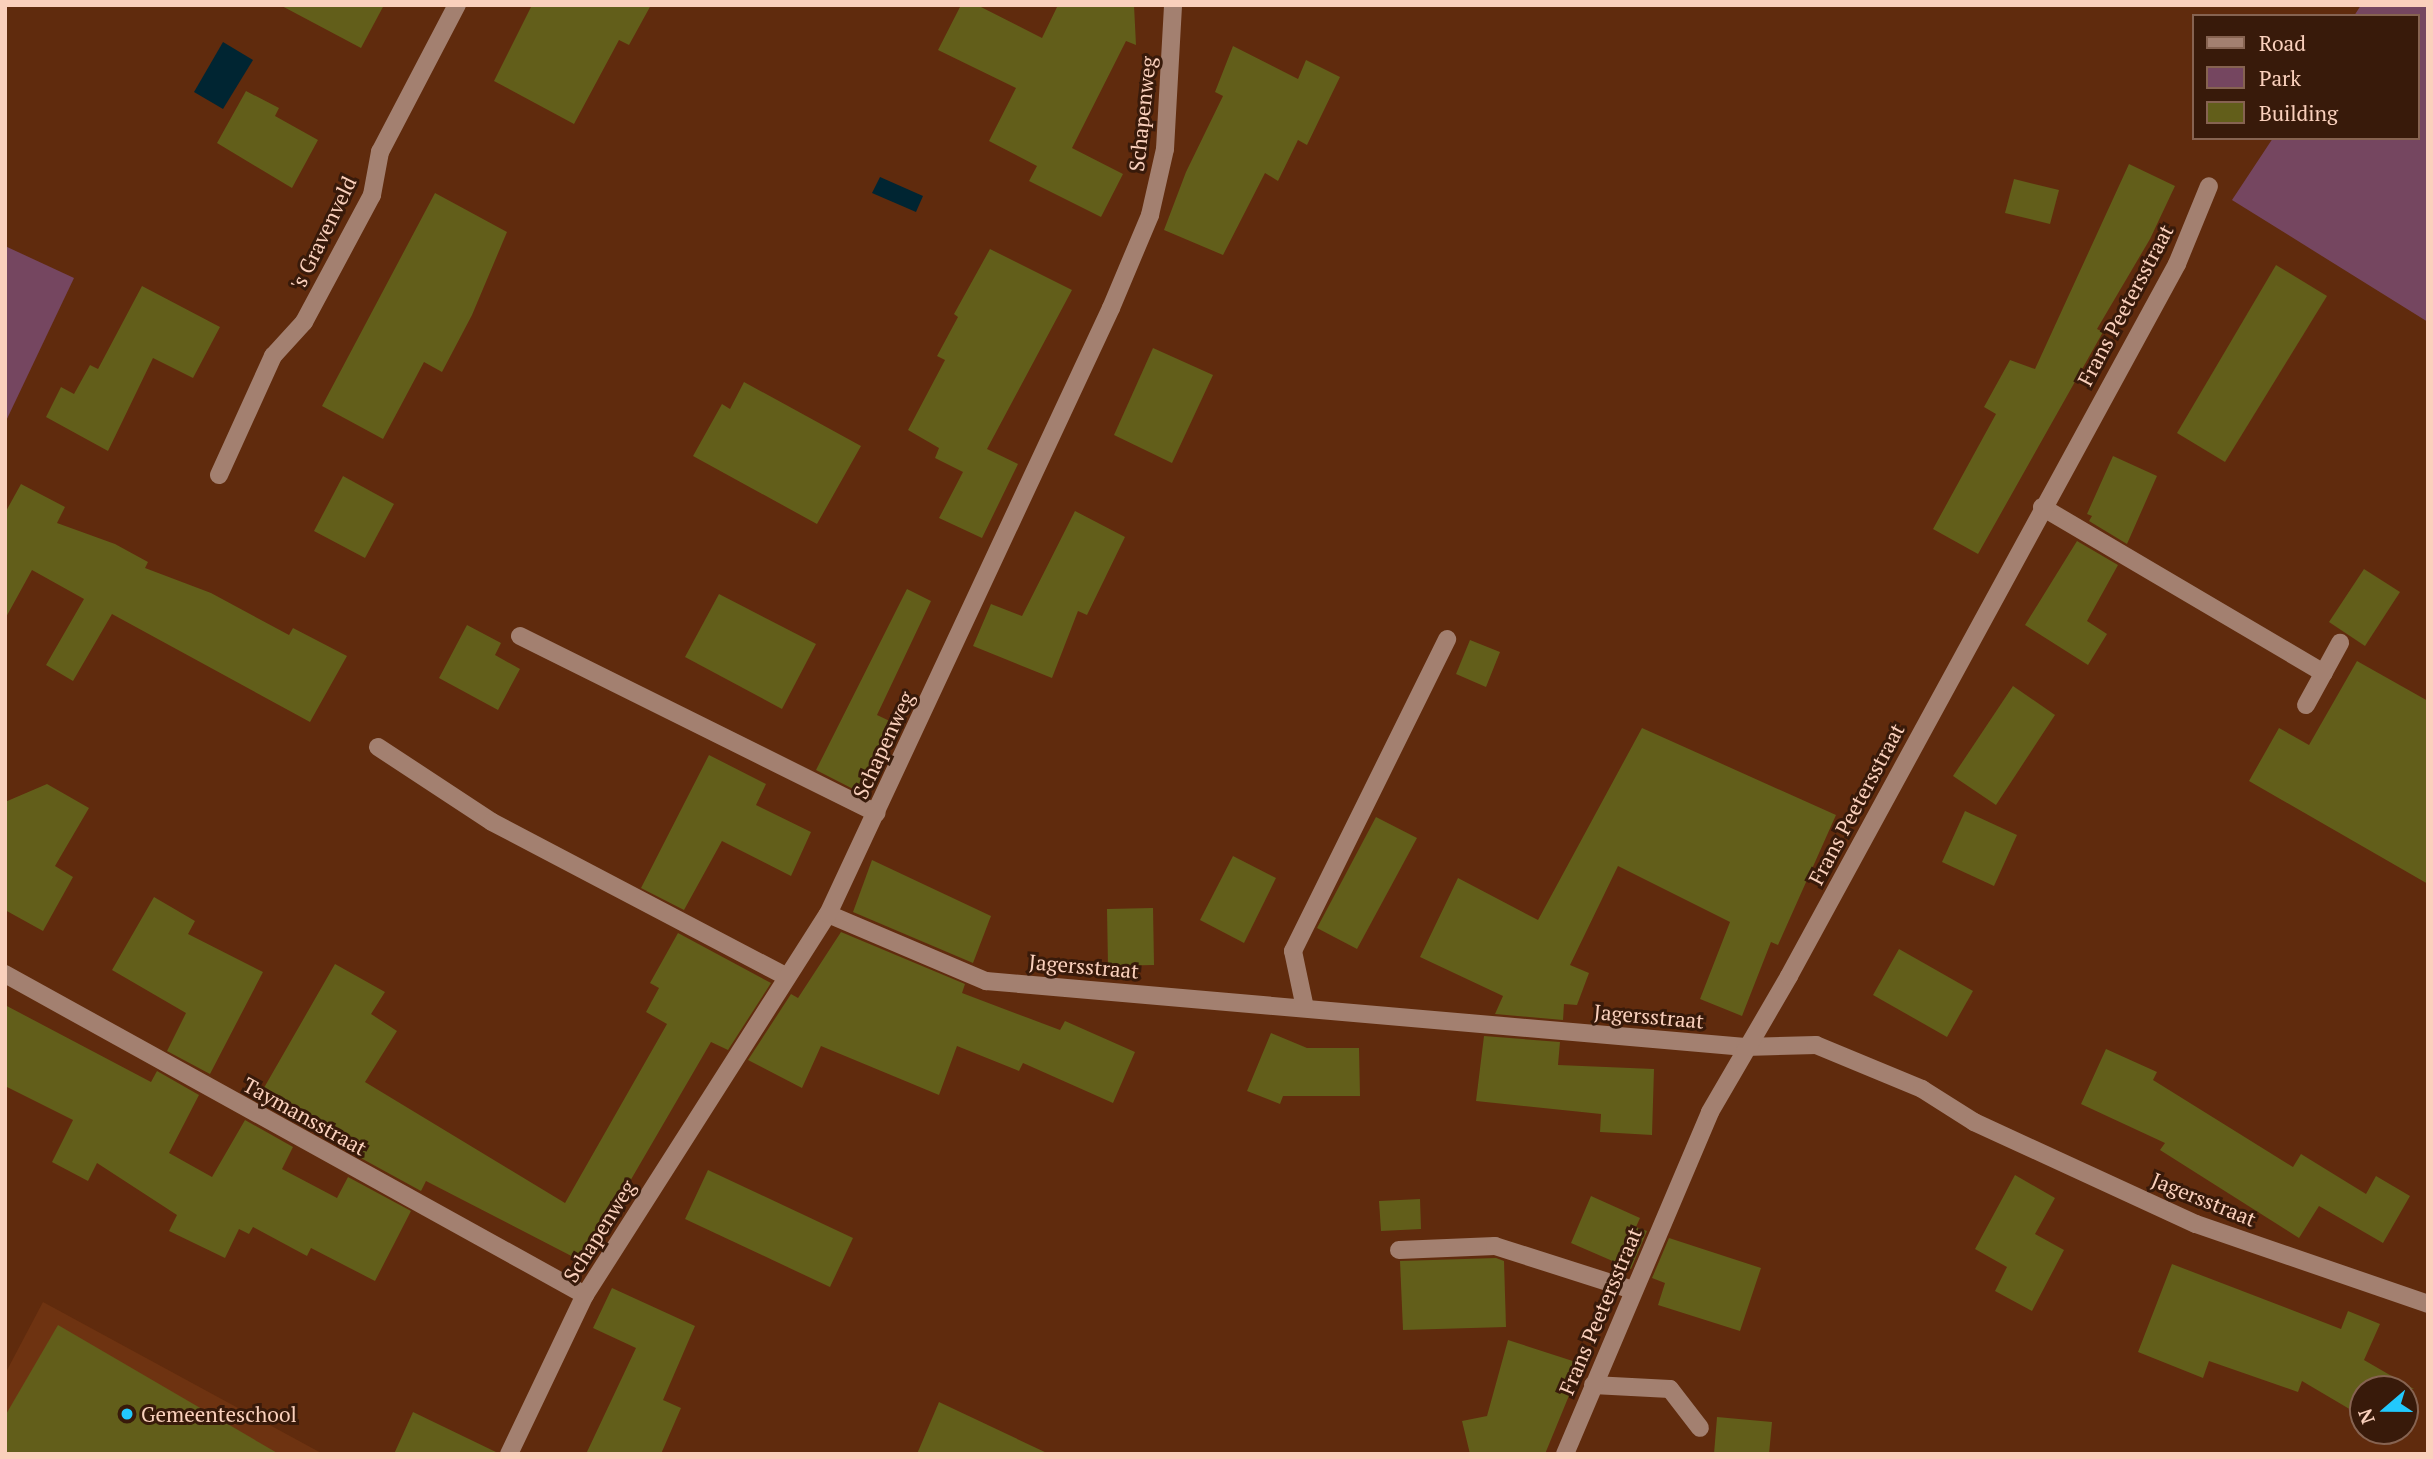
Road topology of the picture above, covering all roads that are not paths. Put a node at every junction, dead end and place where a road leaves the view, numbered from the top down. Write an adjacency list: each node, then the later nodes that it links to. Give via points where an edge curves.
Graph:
1 (457, 5): 4 (street, 's Gravenveld, via 380,152 372,195 304,322 273,356)
2 (1173, 5): 12 (street, Schapenweg, via 1165,149 1150,215)
3 (2209, 186): 5 (street, Frans Peetersstraat, via 2177,264)
4 (219, 475)
5 (2042, 507): 9 (street); 17 (street, Frans Peetersstraat, via 1789,976)
6 (520, 636): 12 (street)
7 (1447, 639): 16 (street, via 1293,951)
8 (2340, 643): 9 (street)
9 (2324, 673): 10 (street)
10 (2306, 705)
11 (378, 747): 15 (street, via 492,822)
12 (876, 813): 13 (street, Schapenweg)
13 (828, 914): 15 (street, Schapenweg); 16 (street, Jagersstraat, via 986,981)
14 (5, 974): 20 (street, Taymansstraat)
15 (787, 977): 20 (street, Schapenweg)
16 (1305, 1008): 17 (street, Jagersstraat)
17 (1745, 1047): 19 (street, Frans Peetersstraat, via 1710,1112); 21 (street, Jagersstraat, via 1816,1045 1922,1089 1974,1122 2196,1224)
18 (1399, 1250): 19 (street, via 1495,1246)
19 (1633, 1290): 22 (street, Frans Peetersstraat)
20 (585, 1295): 24 (street, Schapenweg)
21 (2428, 1304)
22 (1593, 1385): 23 (street, via 1670,1389); 25 (street, Frans Peetersstraat)
23 (1700, 1427)
24 (509, 1454)
25 (1565, 1454)

